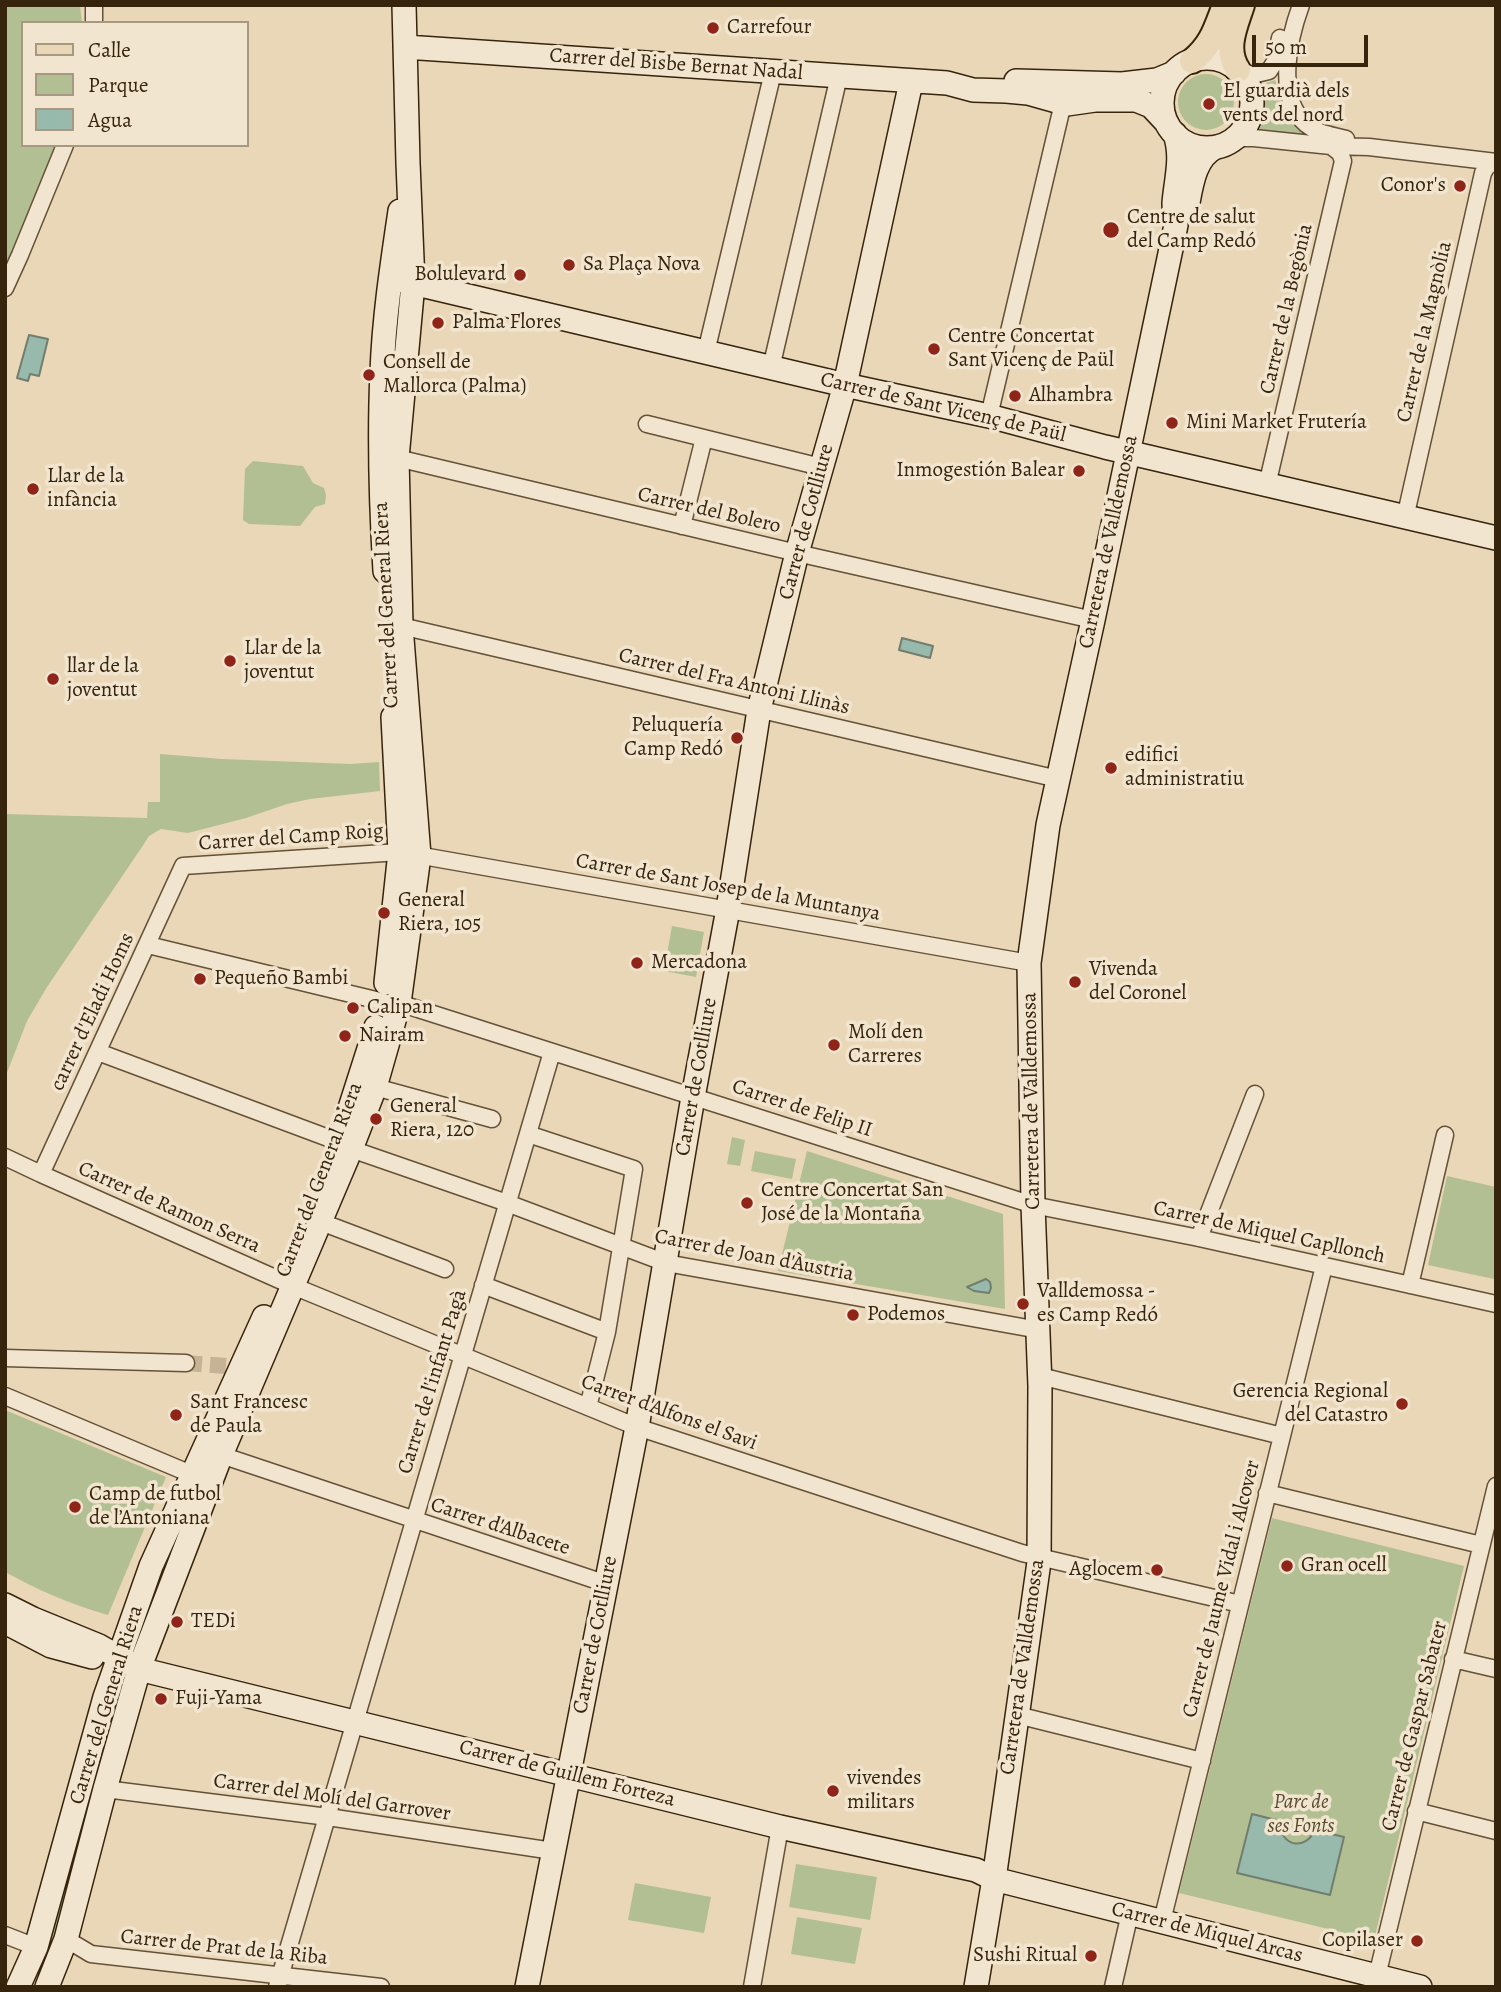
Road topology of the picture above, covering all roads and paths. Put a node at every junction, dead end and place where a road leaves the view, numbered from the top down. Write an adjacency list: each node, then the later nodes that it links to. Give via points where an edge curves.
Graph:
1 (404, 5): 6 (main road, Carrer del General Riera)
2 (1225, 5): 7 (main road, via 1210,43)
3 (1242, 5): 8 (main road, via 1231,47)
4 (1291, 5): 8 (street, via 1272,68 1258,75)
5 (1301, 5): 17 (street, via 1288,56 1293,107 1318,131)
6 (405, 47): 9 (main road, Carrer del Bisbe Bernat Nadal); 19 (main road, Carrer del General Riera)
7 (1183, 67): 8 (main road, via 1201,59); 12 (main road, Carrer del Bisbe Bernat Nadal, via 1157,80); 13 (main road, via 1163,92 1162,107)
8 (1238, 70): 14 (main road, via 1248,86 1252,107 1245,127)
9 (773, 72): 10 (main road, Carrer del Bisbe Bernat Nadal); 24 (street)
10 (839, 76): 11 (main road, Carrer del Bisbe Bernat Nadal); 25 (street)
11 (911, 82): 12 (main road, Carrer del Bisbe Bernat Nadal, via 947,83 973,90); 26 (main road, Carrer de Cotlliure)
12 (1061, 92): 13 (main road, Carrer del Bisbe Bernat Nadal, via 1079,104 1136,100 1151,106); 27 (street)
13 (1171, 128): 14 (main road, via 1195,146); 20 (main road, Carretera de Valldemossa, via 1179,153 1174,205)
14 (1223, 144): 15 (street, via 1248,137); 20 (main road, Carretera de Valldemossa, via 1199,163 1187,208)
15 (1331, 146): 17 (street); 33 (street, Carrer de la Begònia, via 1343,161)
16 (64, 147): 23 (street)
17 (1369, 147): 18 (street)
18 (1495, 162): 34 (street, Carrer de la Magnòlia, via 1483,173)
19 (408, 163): 21 (main road, Carrer del General Riera); 22 (main road, Carrer del General Riera)
20 (1177, 225): 30 (main road, Carretera de Valldemossa)
21 (390, 278): 22 (main road, Carrer de Sant Vicenç de Paül); 42 (main road, Carrer del General Riera, via 379,459)
22 (414, 283): 24 (main road, Carrer de Sant Vicenç de Paül); 31 (main road, Carrer del General Riera)
23 (5, 288)
24 (705, 352): 25 (main road, Carrer de Sant Vicenç de Paül)
25 (771, 368): 26 (main road, Carrer de Sant Vicenç de Paül)
26 (845, 385): 27 (main road, Carrer de Sant Vicenç de Paül); 32 (main road, Carrer de Cotlliure)
27 (989, 416): 30 (main road, Carrer de Sant Vicenç de Paül)
28 (647, 424): 29 (street)
29 (704, 438): 32 (street); 35 (street)
30 (1128, 453): 33 (main road, Carrer de Sant Vicenç de Paül); 38 (main road, Carretera de Valldemossa)
31 (397, 458): 35 (street, Carrer del Bolero); 39 (main road, Carrer del General Riera)
32 (821, 467): 37 (main road, Carrer de Cotlliure)
33 (1267, 485): 34 (main road, Carrer de Sant Vicenç de Paül)
34 (1405, 518): 36 (main road, Carrer de Sant Vicenç de Paül)
35 (682, 526): 37 (street, Carrer del Bolero)
36 (1496, 538)
37 (797, 553): 38 (street, Carrer del Bolero); 40 (main road, Carrer de Cotlliure)
38 (1093, 620): 41 (main road, Carretera de Valldemossa)
39 (401, 626): 40 (street, Carrer del Fra Antoni Llinàs); 42 (main road, Carrer del General Riera)
40 (759, 710): 41 (street, Carrer del Fra Antoni Llinàs); 44 (main road, Carrer de Cotlliure)
41 (1058, 779): 46 (main road, Carretera de Valldemossa)
42 (410, 854): 43 (street, Carrer del Camp Roig); 44 (street, Carrer de Sant Josep de la Muntanya); 47 (main road, Carrer del General Riera)
43 (183, 866): 45 (street, carrer d'Eladi Homs)
44 (727, 909): 46 (street, Carrer de Sant Josep de la Muntanya); 52 (main road, Carrer de Cotlliure)
45 (148, 945): 47 (street, Carrer de Felip II); 48 (street, carrer d'Eladi Homs)
46 (1029, 963): 60 (main road, Carretera de Valldemossa)
47 (391, 1003): 49 (street, Carrer de Felip II); 50 (main road, Carrer del General Riera); 56 (main road, Carrer del General Riera)
48 (98, 1052): 56 (street, Carrer de Joan d'Àustria); 58 (street, carrer d'Eladi Homs)
49 (552, 1052): 52 (street, Carrer de Felip II); 54 (street, Carrer de l'infant Pagà)
50 (375, 1087): 53 (street); 56 (main road, Carrer del General Riera)
51 (1255, 1094): 62 (street)
52 (693, 1097): 60 (street, Carrer de Felip II); 64 (main road, Carrer de Cotlliure)
53 (492, 1119)
54 (528, 1133): 59 (street, Carrer de l'infant Pagà); 63 (street, via 634,1169)
55 (1445, 1135): 69 (street)
56 (345, 1146): 59 (street, Carrer de Joan d'Àustria); 61 (main road, Carrer del General Riera); 67 (main road, Carrer del General Riera)
57 (5, 1157): 58 (street, Carrer de Ramon Serra)
58 (41, 1174): 67 (street, Carrer de Ramon Serra)
59 (508, 1203): 63 (street, Carrer de Joan d'Àustria); 68 (street, Carrer de l'infant Pagà)
60 (1033, 1205): 62 (street, Carrer de Miquel Capllonch); 71 (main road, Carretera de Valldemossa)
61 (321, 1222): 66 (street); 67 (main road, Carrer del General Riera)
62 (1199, 1238): 65 (street, Carrer de Miquel Capllonch)
63 (622, 1248): 64 (street, Carrer de Joan d'Àustria); 72 (street)
64 (666, 1263): 71 (street, Carrer de Joan d'Àustria); 79 (main road, Carrer de Cotlliure)
65 (1324, 1266): 69 (street, Carrer de Miquel Capllonch); 80 (street, Carrer de Jaume Vidal i Alcover)
66 (445, 1269)
67 (287, 1283): 73 (street, Carrer d'Alfons el Savi); 81 (main road, Carrer del General Riera); 82 (main road, Carrer del General Riera)
68 (483, 1285): 72 (street); 73 (street, Carrer de l'infant Pagà)
69 (1410, 1285): 70 (street, Carrer de Miquel Capllonch)
70 (1496, 1304)
71 (1039, 1330): 76 (main road, Carretera de Valldemossa)
72 (607, 1332): 78 (street)
73 (463, 1356): 78 (street, Carrer d'Alfons el Savi); 85 (street, Carrer de l'infant Pagà)
74 (5, 1358): 75 (street)
75 (186, 1363)
76 (1040, 1376): 80 (street); 87 (main road, Carretera de Valldemossa)
77 (5, 1396): 82 (street)
78 (588, 1408): 79 (street, Carrer d'Alfons el Savi)
79 (637, 1427): 87 (street, Carrer d'Alfons el Savi); 88 (main road, Carrer de Cotlliure)
80 (1282, 1436): 84 (street, Carrer de Jaume Vidal i Alcover)
81 (221, 1455): 85 (street, Carrer d'Albacete); 94 (main road, Carrer del General Riera)
82 (191, 1474): 92 (main road, Carrer del General Riera, via 151,1566)
83 (1495, 1488): 86 (street, Carrer de Gaspar Sabater)
84 (1267, 1493): 86 (street); 89 (street, Carrer de Jaume Vidal i Alcover)
85 (414, 1521): 88 (street, Carrer d'Albacete); 97 (street, Carrer de l'infant Pagà)
86 (1481, 1545): 93 (street, Carrer de Gaspar Sabater)
87 (1039, 1557): 89 (street, Carrer d'Alfons el Savi); 96 (main road, Carretera de Valldemossa)
88 (607, 1584): 99 (main road, Carrer de Cotlliure)
89 (1240, 1604): 98 (street, Carrer de Jaume Vidal i Alcover)
90 (5, 1605): 92 (main road, Carrer de Guillem Forteza)
91 (5, 1622): 92 (main road, via 51,1646 87,1657)
92 (119, 1658): 94 (main road, Carrer de Guillem Forteza); 111 (main road, Carrer del General Riera)
93 (1453, 1659): 95 (street); 101 (street, Carrer de Gaspar Sabater)
94 (139, 1670): 97 (main road, Carrer de Guillem Forteza); 100 (main road, Carrer del General Riera)
95 (1496, 1670)
96 (1017, 1715): 98 (street); 106 (main road, Carretera de Valldemossa)
97 (355, 1723): 99 (main road, Carrer de Guillem Forteza); 102 (street, Carrer de l'infant Pagà)
98 (1202, 1761): 108 (street, Carrer de Jaume Vidal i Alcover)
99 (568, 1774): 103 (main road, Carrer de Guillem Forteza); 105 (main road, Carrer de Cotlliure)
100 (105, 1789): 102 (street, Carrer del Molí del Garrover); 110 (main road, Carrer del General Riera)
101 (1416, 1811): 104 (street); 112 (street, Carrer de Gaspar Sabater)
102 (328, 1816): 105 (street, Carrer del Molí del Garrover); 113 (street, Carrer de l'infant Pagà)
103 (780, 1827): 106 (main road, Carrer de Guillem Forteza, via 976,1870); 119 (street)
104 (1496, 1831)
105 (553, 1851): 118 (main road, Carrer de Cotlliure)
106 (994, 1879): 107 (main road, Carrer de Miquel Arcas); 120 (main road, Carretera de Valldemossa)
107 (1130, 1913): 108 (main road, Carrer de Miquel Arcas); 121 (street)
108 (1162, 1921): 112 (main road, Carrer de Miquel Arcas)
109 (5, 1935): 111 (street)
110 (66, 1939): 113 (street, Carrer de Prat de la Riba, via 92,1954); 116 (main road, Carrer del General Riera)
111 (36, 1947): 115 (main road, Carrer del General Riera)
112 (1377, 1976): 114 (main road, Carrer de Miquel Arcas)
113 (279, 1981): 117 (street, Carrer de Prat de la Riba)
114 (1408, 1985)
115 (18, 1987)
116 (47, 1987)
117 (381, 1987)
118 (527, 1987)
119 (752, 1987)
120 (976, 1987)
121 (1113, 1987)

